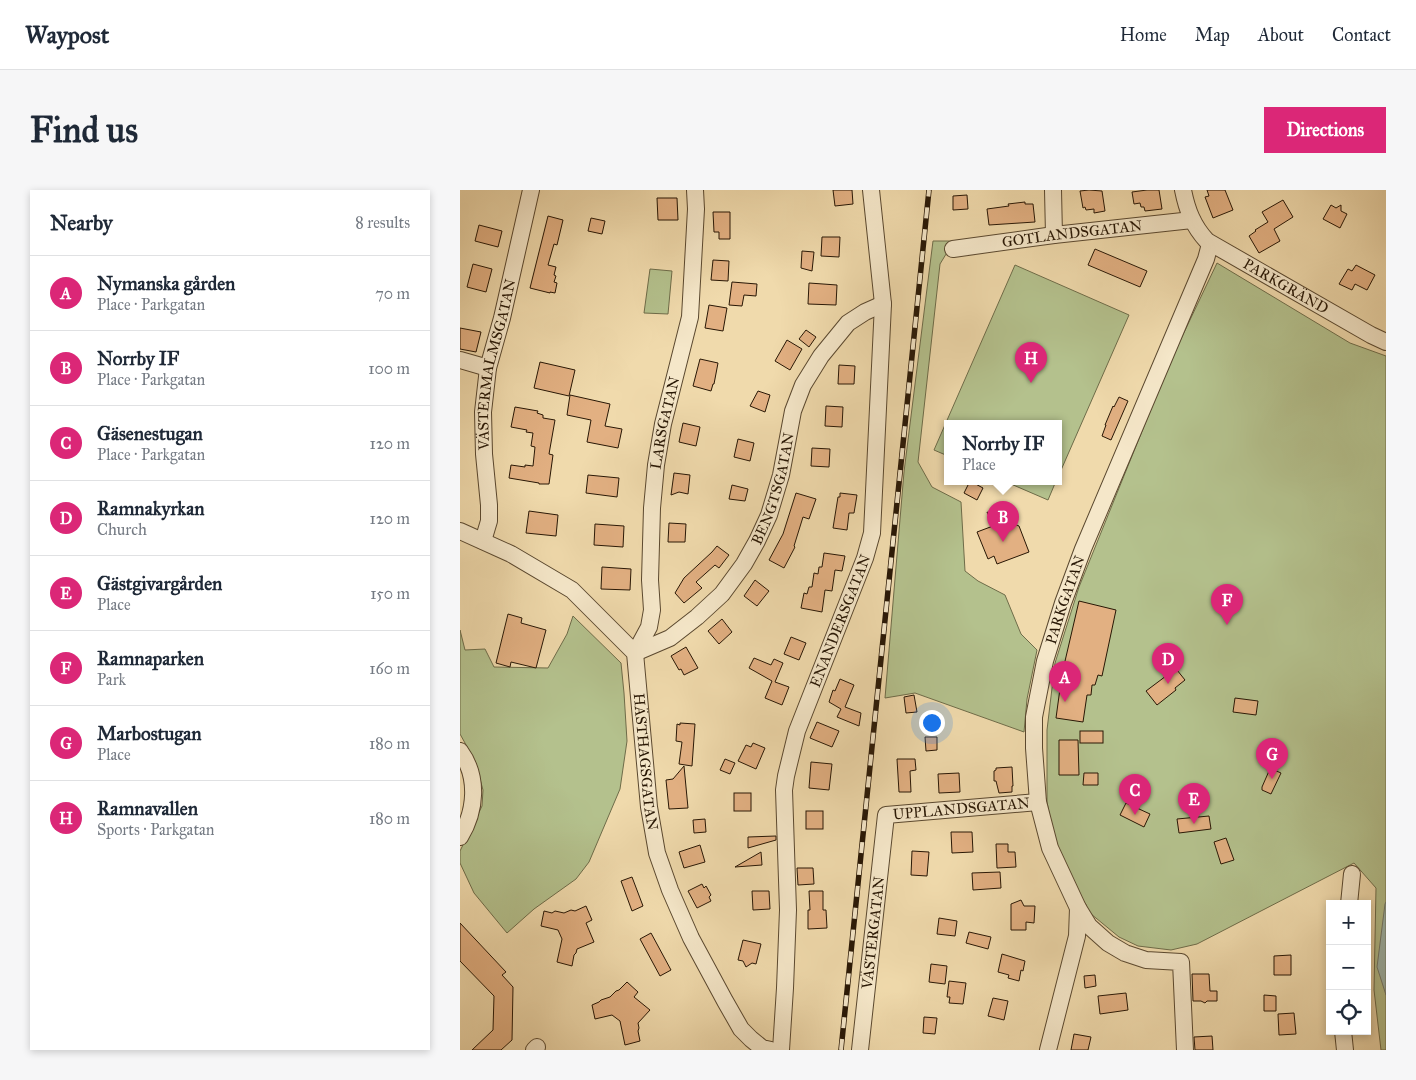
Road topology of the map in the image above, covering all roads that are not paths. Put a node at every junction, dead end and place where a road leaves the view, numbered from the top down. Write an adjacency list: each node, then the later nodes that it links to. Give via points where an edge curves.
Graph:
1 (531, 190): 13 (street, VÄSTERMALMSGATAN)
2 (695, 190): 16 (street, LARSGATAN, via 690,317 656,465 650,627)
3 (871, 190): 10 (street, ENANDERSGATAN)
4 (1053, 190): 7 (street)
5 (1183, 190): 6 (street)
6 (1192, 220): 7 (street, GOTLANDSGATAN); 8 (street, PARKGRÄND, via 1197,231)
7 (1054, 235): 9 (street, GOTLANDSGATAN)
8 (1210, 244): 11 (street, PARKGRÄND); 18 (street, PARKGATAN, via 1083,549 1050,644 1034,717)
9 (953, 249)
10 (883, 304): 16 (street, BENGTSGATAN, via 848,323 821,356 804,385 794,412 771,507 744,564 722,594 697,617 670,638); 26 (street, ENANDERSGATAN, via 872,533 798,731 784,790 788,910)
11 (1386, 342)
12 (460, 360): 13 (street)
13 (488, 368): 15 (street, VÄSTERMALMSGATAN, via 483,412 489,521)
14 (460, 531): 15 (street)
15 (483, 540): 16 (street, via 572,590)
16 (635, 653): 25 (street, HÄSTHAGSGATAN, via 656,853 691,938 741,1029 762,1048)
17 (460, 751): 20 (street, via 472,778 474,794 468,824)
18 (1038, 802): 19 (street, UPPLANDSGATAN); 23 (street, PARKGATAN, via 1050,848)
19 (886, 815): 27 (street, VÄSTERGATAN)
20 (460, 837)
21 (1352, 874): 22 (street)
22 (1349, 900)
23 (1078, 908): 28 (street, via 1077,936); 29 (street, PARKGATAN, via 1089,926 1108,943 1126,953 1146,960 1181,962)
24 (1343, 1035): 30 (street)
25 (771, 1050)
26 (781, 1050)
27 (860, 1050)
28 (1048, 1050)
29 (1185, 1050)
30 (1345, 1050)

